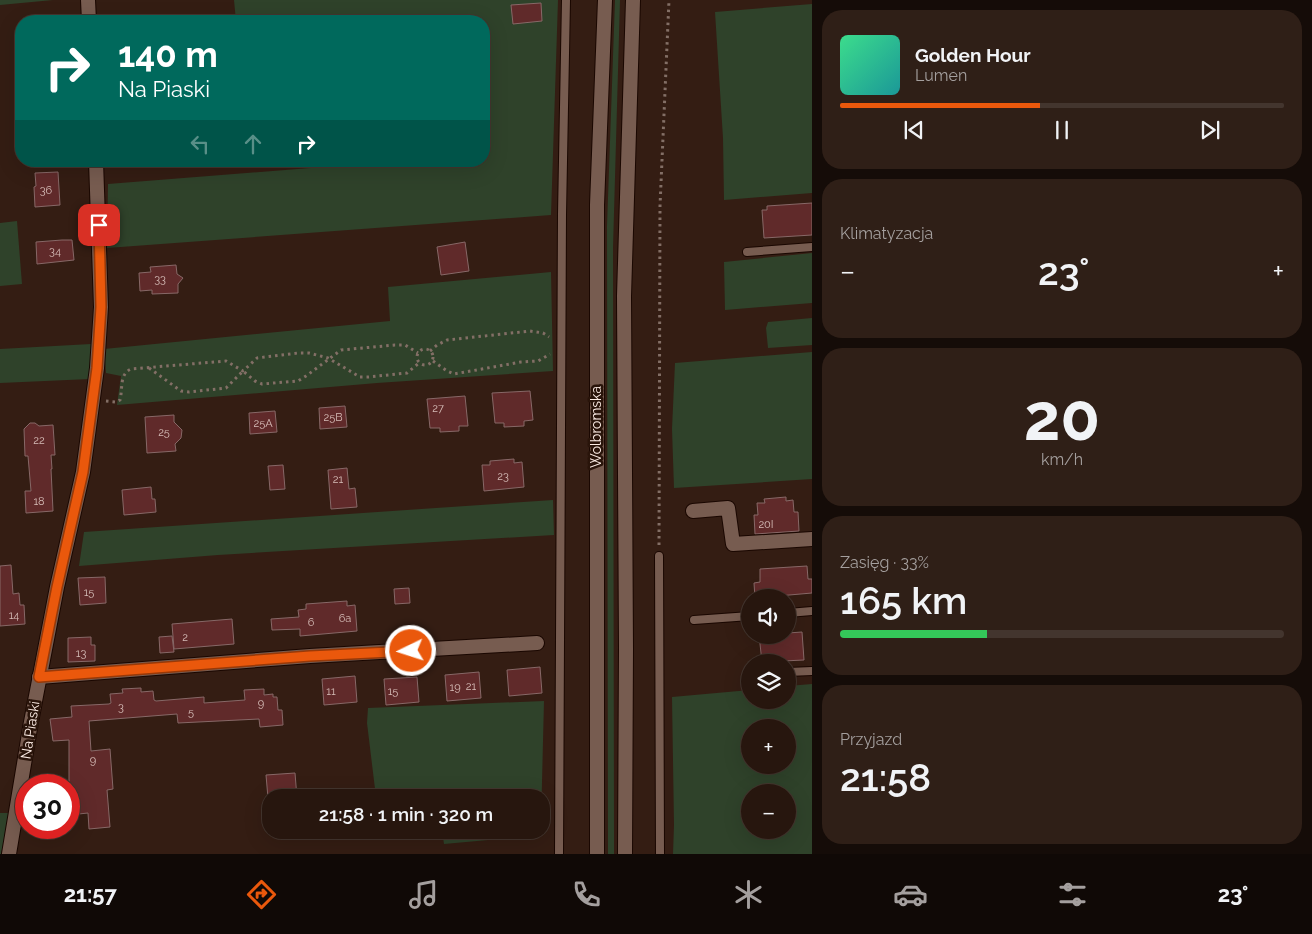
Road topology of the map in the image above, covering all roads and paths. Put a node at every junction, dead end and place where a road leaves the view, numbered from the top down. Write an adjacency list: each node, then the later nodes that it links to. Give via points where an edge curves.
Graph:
1 (88, 0): 6 (main road)
2 (566, 0): 32 (lane)
3 (605, 0): 33 (main road, Wolbromska, via 597,205)
4 (632, 0): 34 (main road, Wolbromska, via 624,296)
5 (669, 0): 22 (path, via 660,206)
6 (89, 15)
7 (96, 167): 19 (main road, Na Piaski, via 101,307)
8 (812, 248): 9 (lane)
9 (747, 252)
10 (552, 340): 12 (path, via 543,333 530,331 447,340)
11 (553, 348): 15 (path, via 549,356 538,361 454,374)
12 (430, 351): 13 (path, via 425,349); 15 (path)
13 (418, 353): 14 (path, via 395,345 341,350); 16 (path)
14 (328, 358): 16 (path, via 360,377 407,373); 18 (path, via 309,353 263,357 257,358); 18 (path, via 298,381 262,384)
15 (433, 361): 16 (path, via 426,366)
16 (419, 363)
17 (149, 368): 18 (path, via 226,361); 18 (path, via 189,392 226,388); 19 (path, via 127,371 120,400)
18 (243, 371)
19 (93, 399): 30 (main road, Na Piaski, via 83,472)
20 (693, 511): 21 (main road, via 728,508 733,544)
21 (812, 539)
22 (659, 556): 35 (lane)
23 (812, 611): 24 (lane)
24 (796, 612)
25 (741, 617): 26 (lane)
26 (694, 620)
27 (538, 643): 30 (main road, via 310,656)
28 (812, 671): 29 (lane)
29 (796, 672)
30 (39, 677): 31 (main road, Na Piaski)
31 (9, 854)
32 (559, 854)
33 (597, 854)
34 (625, 854)
35 (660, 854)

